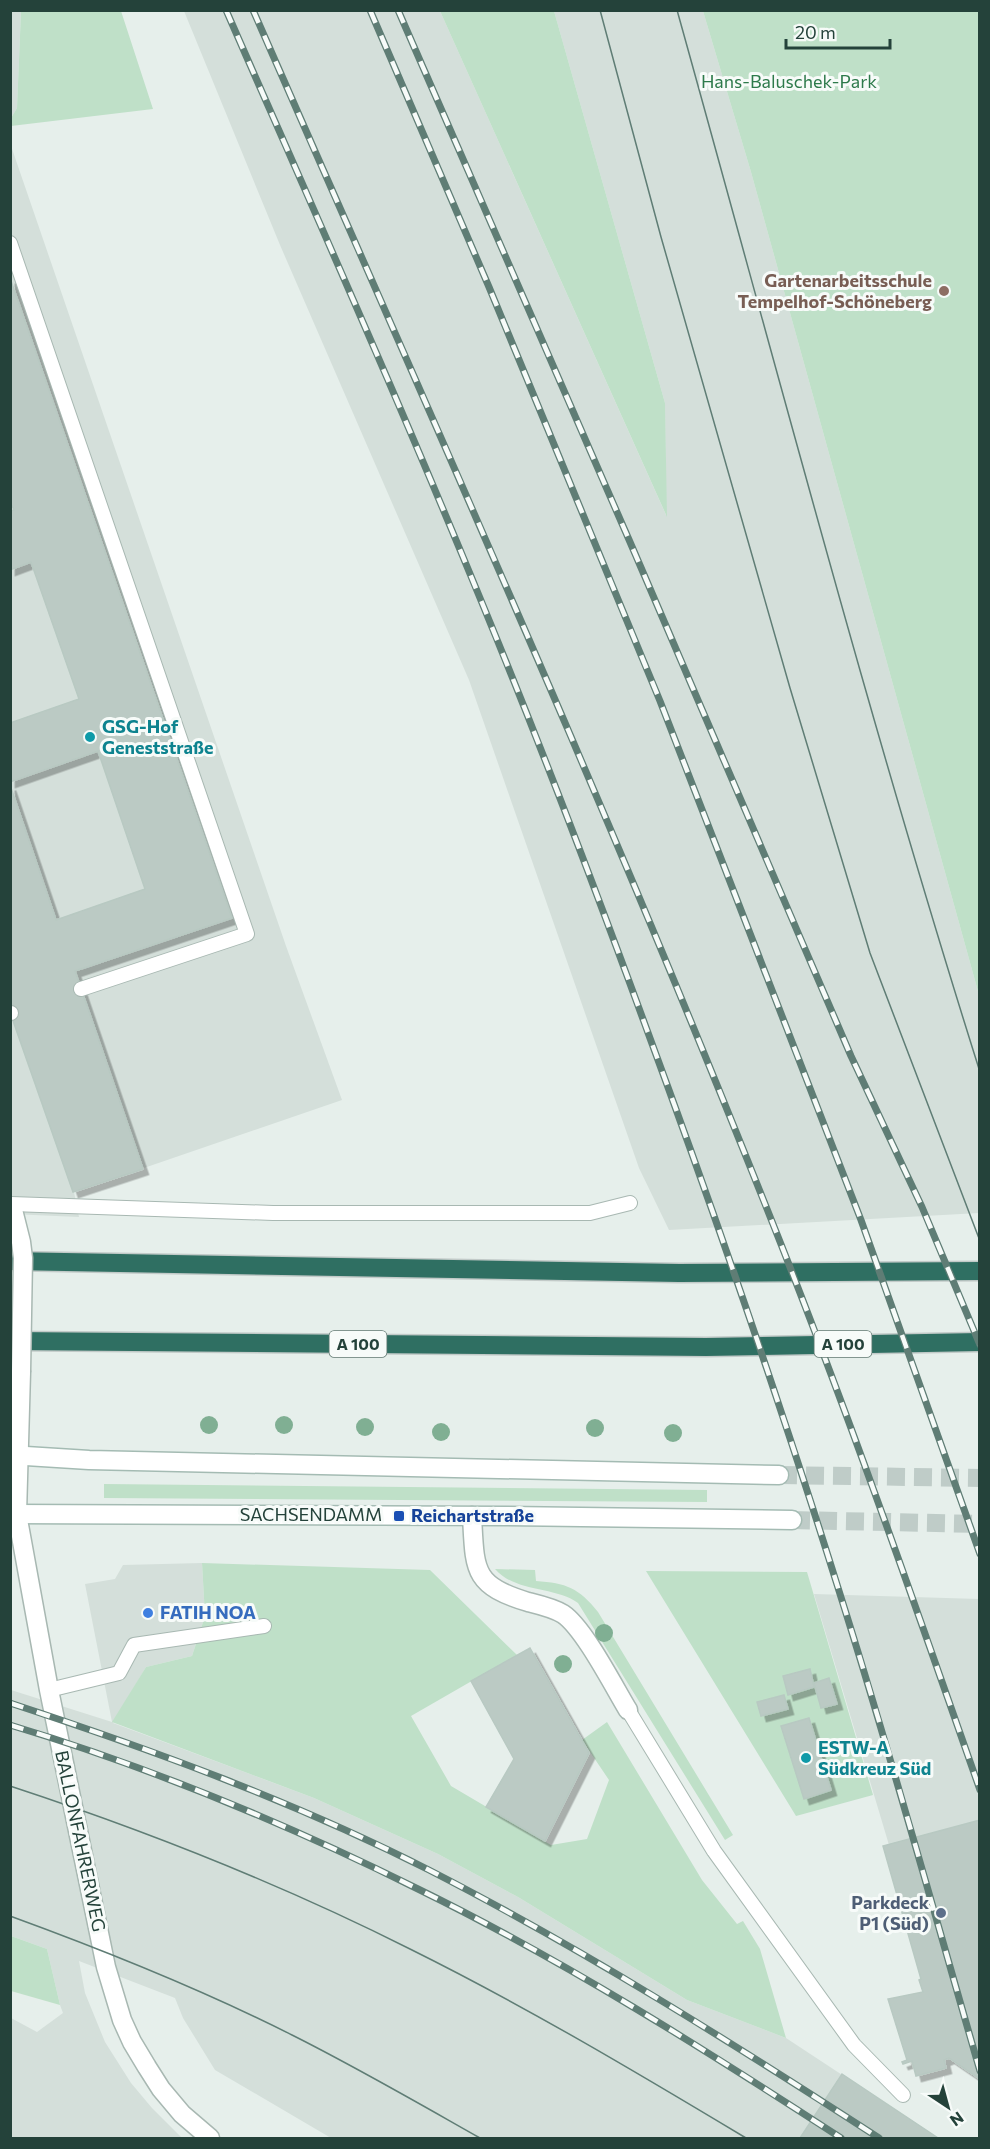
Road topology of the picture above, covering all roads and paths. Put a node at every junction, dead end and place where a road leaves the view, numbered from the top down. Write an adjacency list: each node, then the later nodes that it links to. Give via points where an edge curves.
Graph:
1 (10, 243): 2 (lane, via 247,934)
2 (81, 989)
3 (630, 1203): 4 (lane, via 590,1213 273,1213)
4 (12, 1207): 9 (main road, bridge, via 23,1258)
5 (10, 1261): 6 (highway, via 679,1273)
6 (980, 1271)
7 (10, 1341): 8 (highway, A 100, via 706,1347)
8 (980, 1341)
9 (15, 1456): 10 (main road); 11 (main road)
10 (779, 1475)
11 (14, 1514): 12 (main road, SACHSENDAMM); 15 (main road, BALLONFAHRERWEG)
12 (472, 1516): 13 (main road, SACHSENDAMM); 16 (main road, via 477,1567 486,1583 506,1595 563,1614 587,1642)
13 (792, 1520)
14 (264, 1626): 15 (lane, via 134,1645 119,1673)
15 (49, 1690): 18 (main road, BALLONFAHRERWEG, via 114,1999 132,2042 161,2089)
16 (628, 1710): 17 (lane, via 714,1851 854,2045)
17 (903, 2095)
18 (210, 2139)

